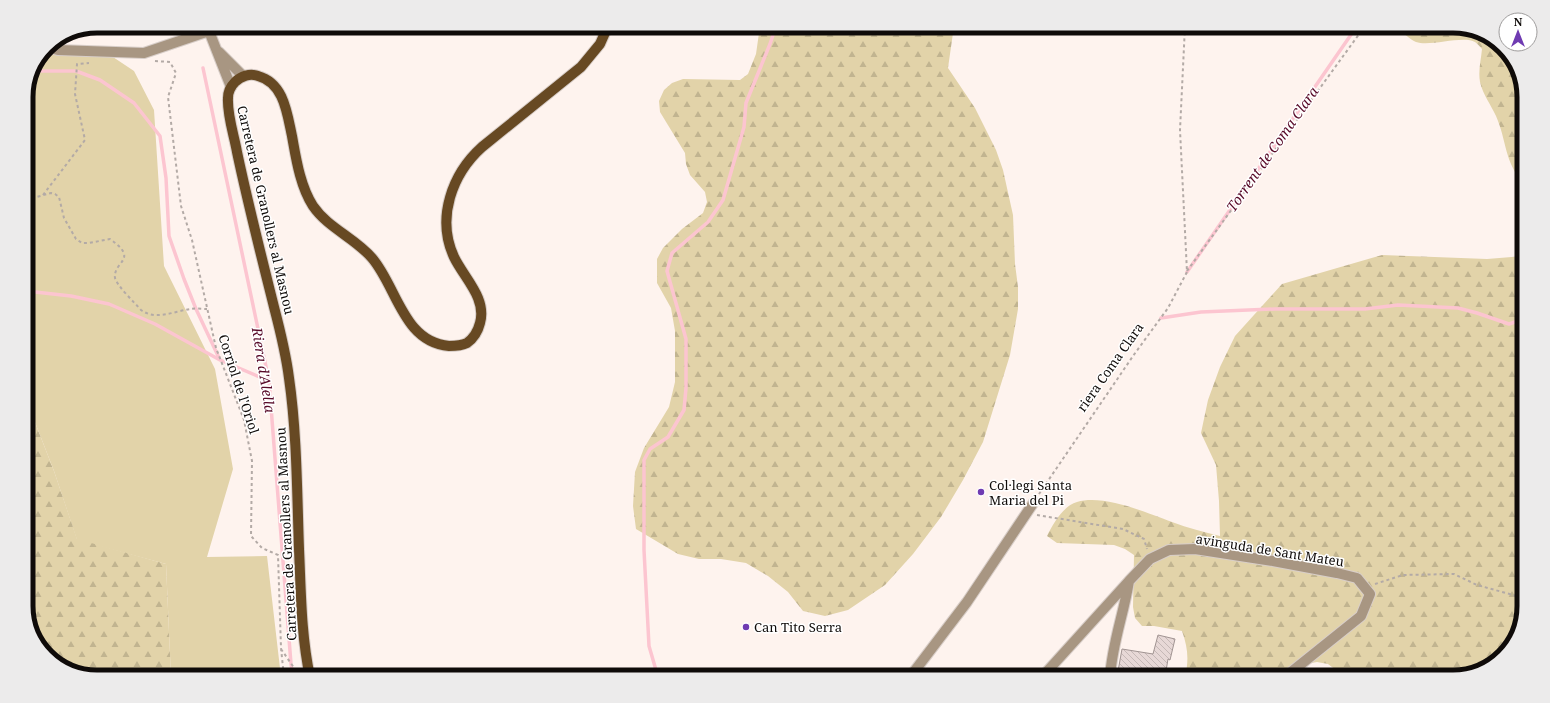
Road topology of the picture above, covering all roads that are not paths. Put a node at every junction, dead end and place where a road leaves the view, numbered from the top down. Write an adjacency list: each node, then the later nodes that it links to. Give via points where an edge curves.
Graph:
1 (197, 33): 5 (street, via 144,53)
2 (209, 33): 4 (street)
3 (606, 33): 6 (main road, via 581,67 482,147 459,174 448,203 447,229 454,256 475,290 482,315 476,334 464,344 457,346 433,343 423,337 404,315 372,259 327,222 313,206 304,185 288,112 278,90 261,76)
4 (215, 48): 6 (street); 7 (street)
5 (55, 49)
6 (243, 76): 7 (main road)
7 (231, 87): 10 (main road, Carretera de Granollers al Masnou, via 228,94 230,118 245,191 280,330 289,379 303,630)
8 (1034, 502): 11 (street, via 967,602)
9 (1129, 581): 12 (street, avinguda de Sant Mateu); 13 (street); 14 (street, avinguda de Sant Mateu, via 1150,559 1169,550 1195,549 1274,561 1357,578 1370,594 1361,616)
10 (309, 670)
11 (915, 670)
12 (1048, 670)
13 (1111, 670)
14 (1294, 670)

